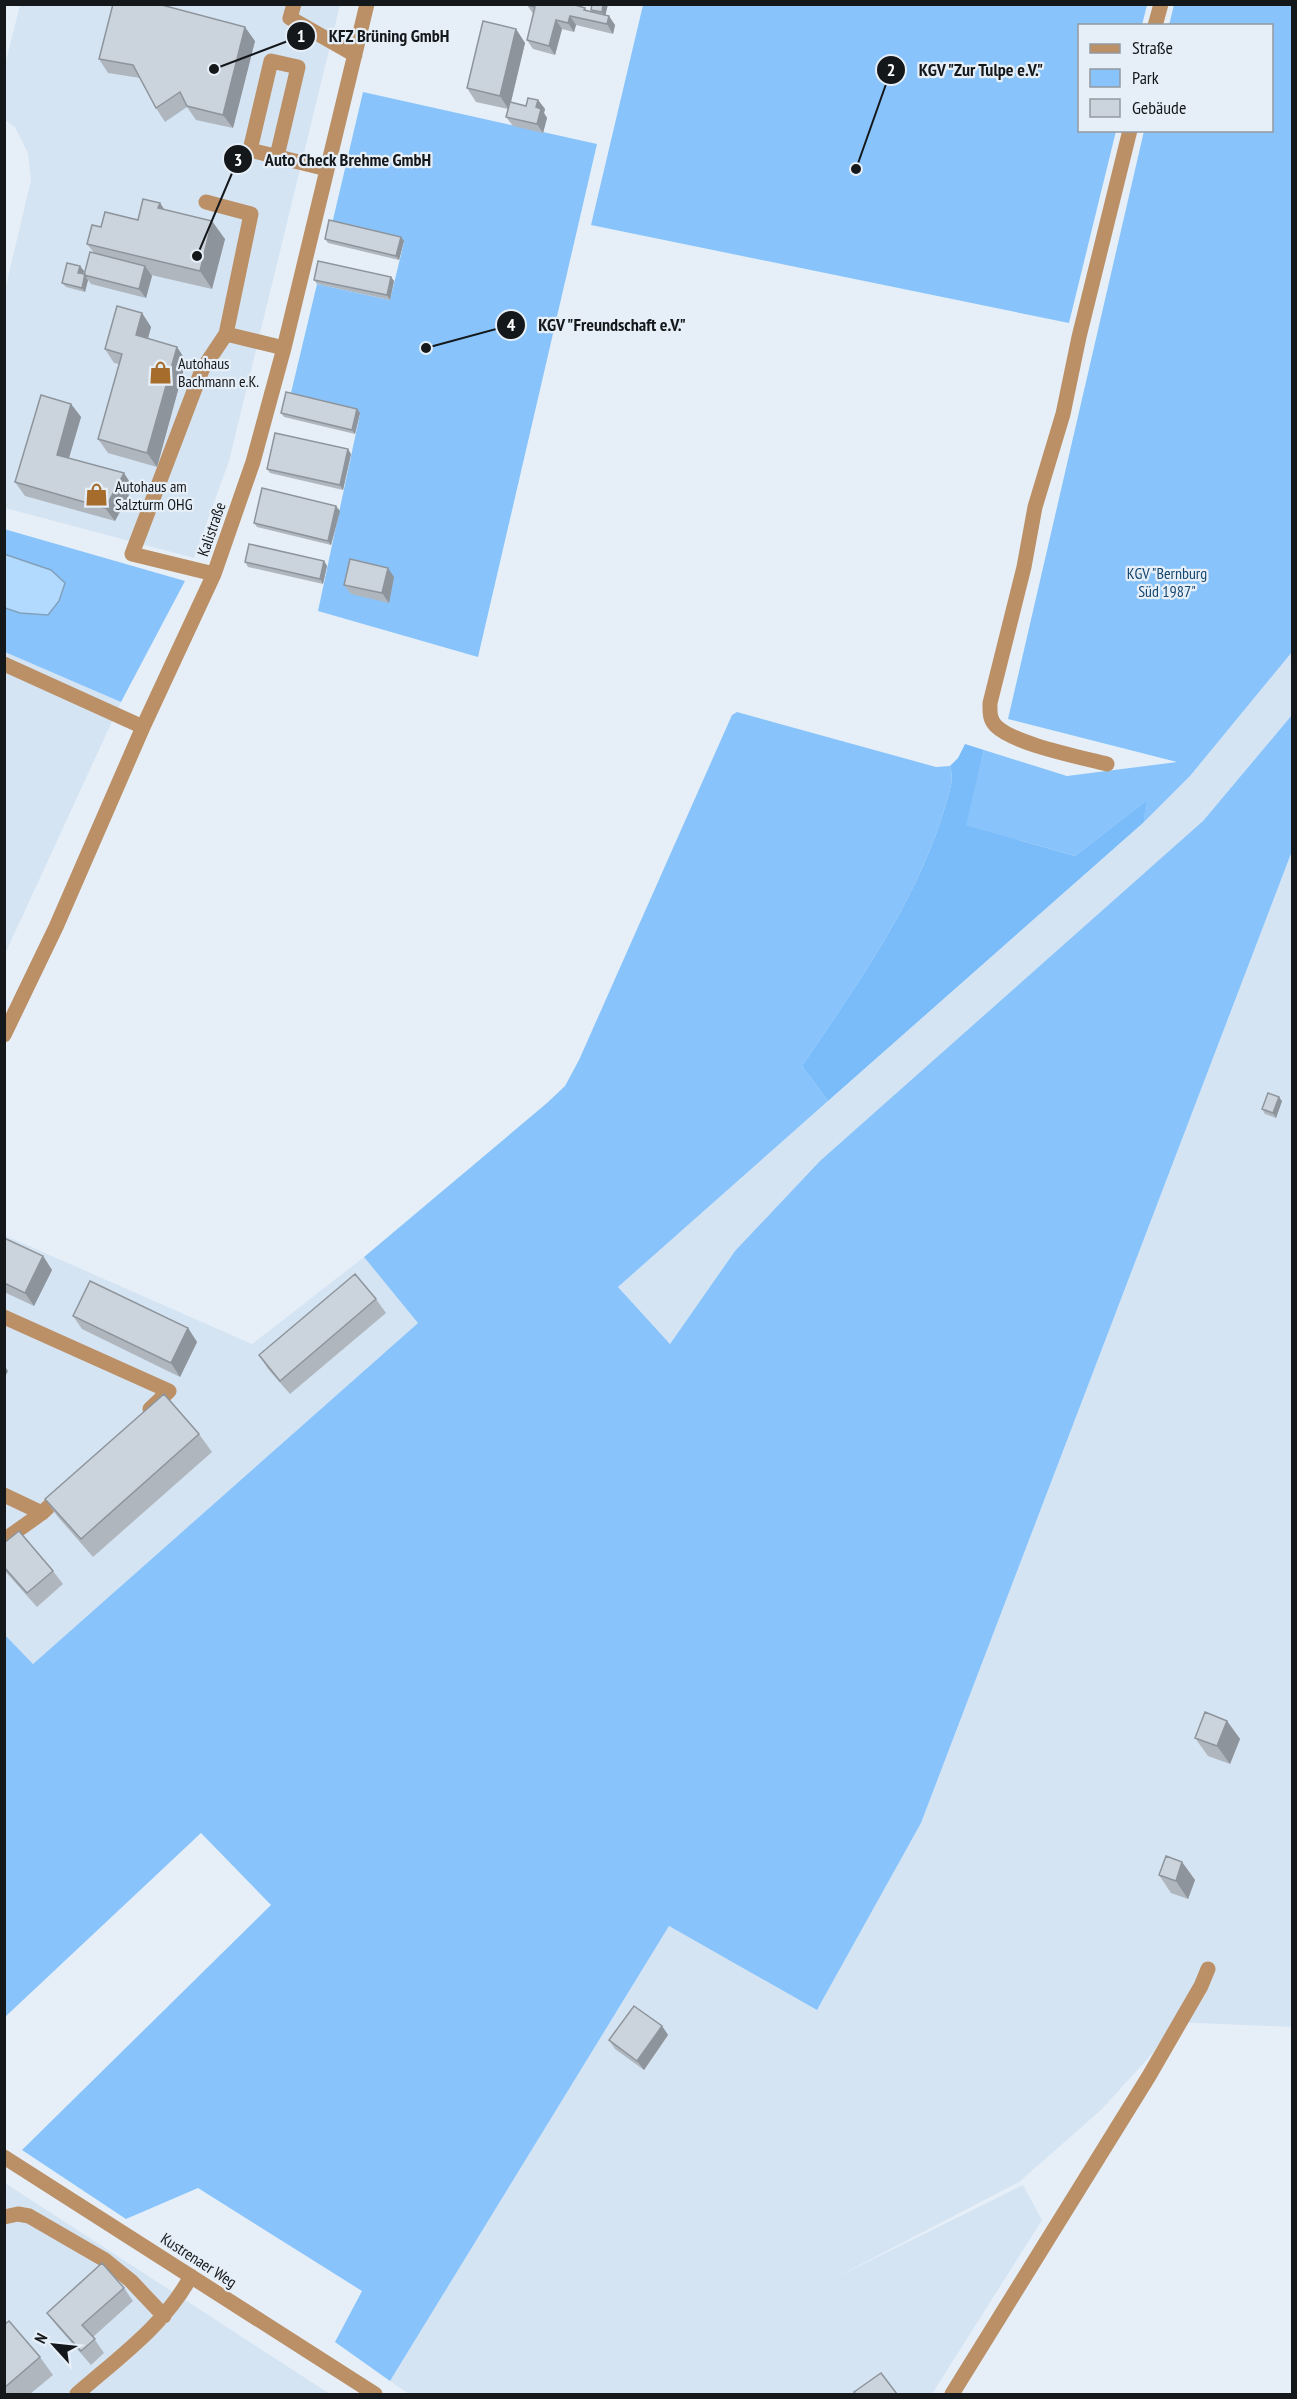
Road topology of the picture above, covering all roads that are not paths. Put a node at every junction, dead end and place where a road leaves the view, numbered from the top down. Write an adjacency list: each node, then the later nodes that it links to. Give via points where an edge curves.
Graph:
1 (294, 4): 5 (street, via 290,18)
2 (367, 4): 5 (street, Kalistraße)
3 (1161, 4): 4 (street)
4 (1156, 24)
5 (355, 55): 8 (street, Kalistraße)
6 (1130, 132): 15 (street, via 990,703 991,719 1008,734)
7 (277, 156): 7 (street, via 250,150 271,61 298,66); 8 (street)
8 (327, 169): 11 (street, Kalistraße)
9 (206, 202): 10 (street, via 251,214)
10 (226, 334): 11 (street); 12 (street, via 202,370 132,554)
11 (284, 348): 12 (street, Kalistraße, via 254,462)
12 (214, 574): 14 (street, Kalistraße)
13 (4, 664): 14 (street)
14 (143, 727): 16 (street, Kalistraße)
15 (1107, 764)
16 (4, 1035)
17 (4, 1317): 18 (street, via 169,1390)
18 (135, 1423)
19 (76, 1480): 21 (street)
20 (4, 1495): 21 (street)
21 (42, 1513): 22 (street)
22 (4, 1540)
23 (1208, 1969): 30 (street, via 1149,2076)
24 (7, 2163): 26 (street, Kustrenaer Weg)
25 (4, 2217): 27 (street, via 29,2216 105,2260)
26 (191, 2276): 27 (street); 29 (street, Kustrenaer Weg)
27 (164, 2316): 28 (street)
28 (77, 2394)
29 (375, 2394)
30 (952, 2394)

